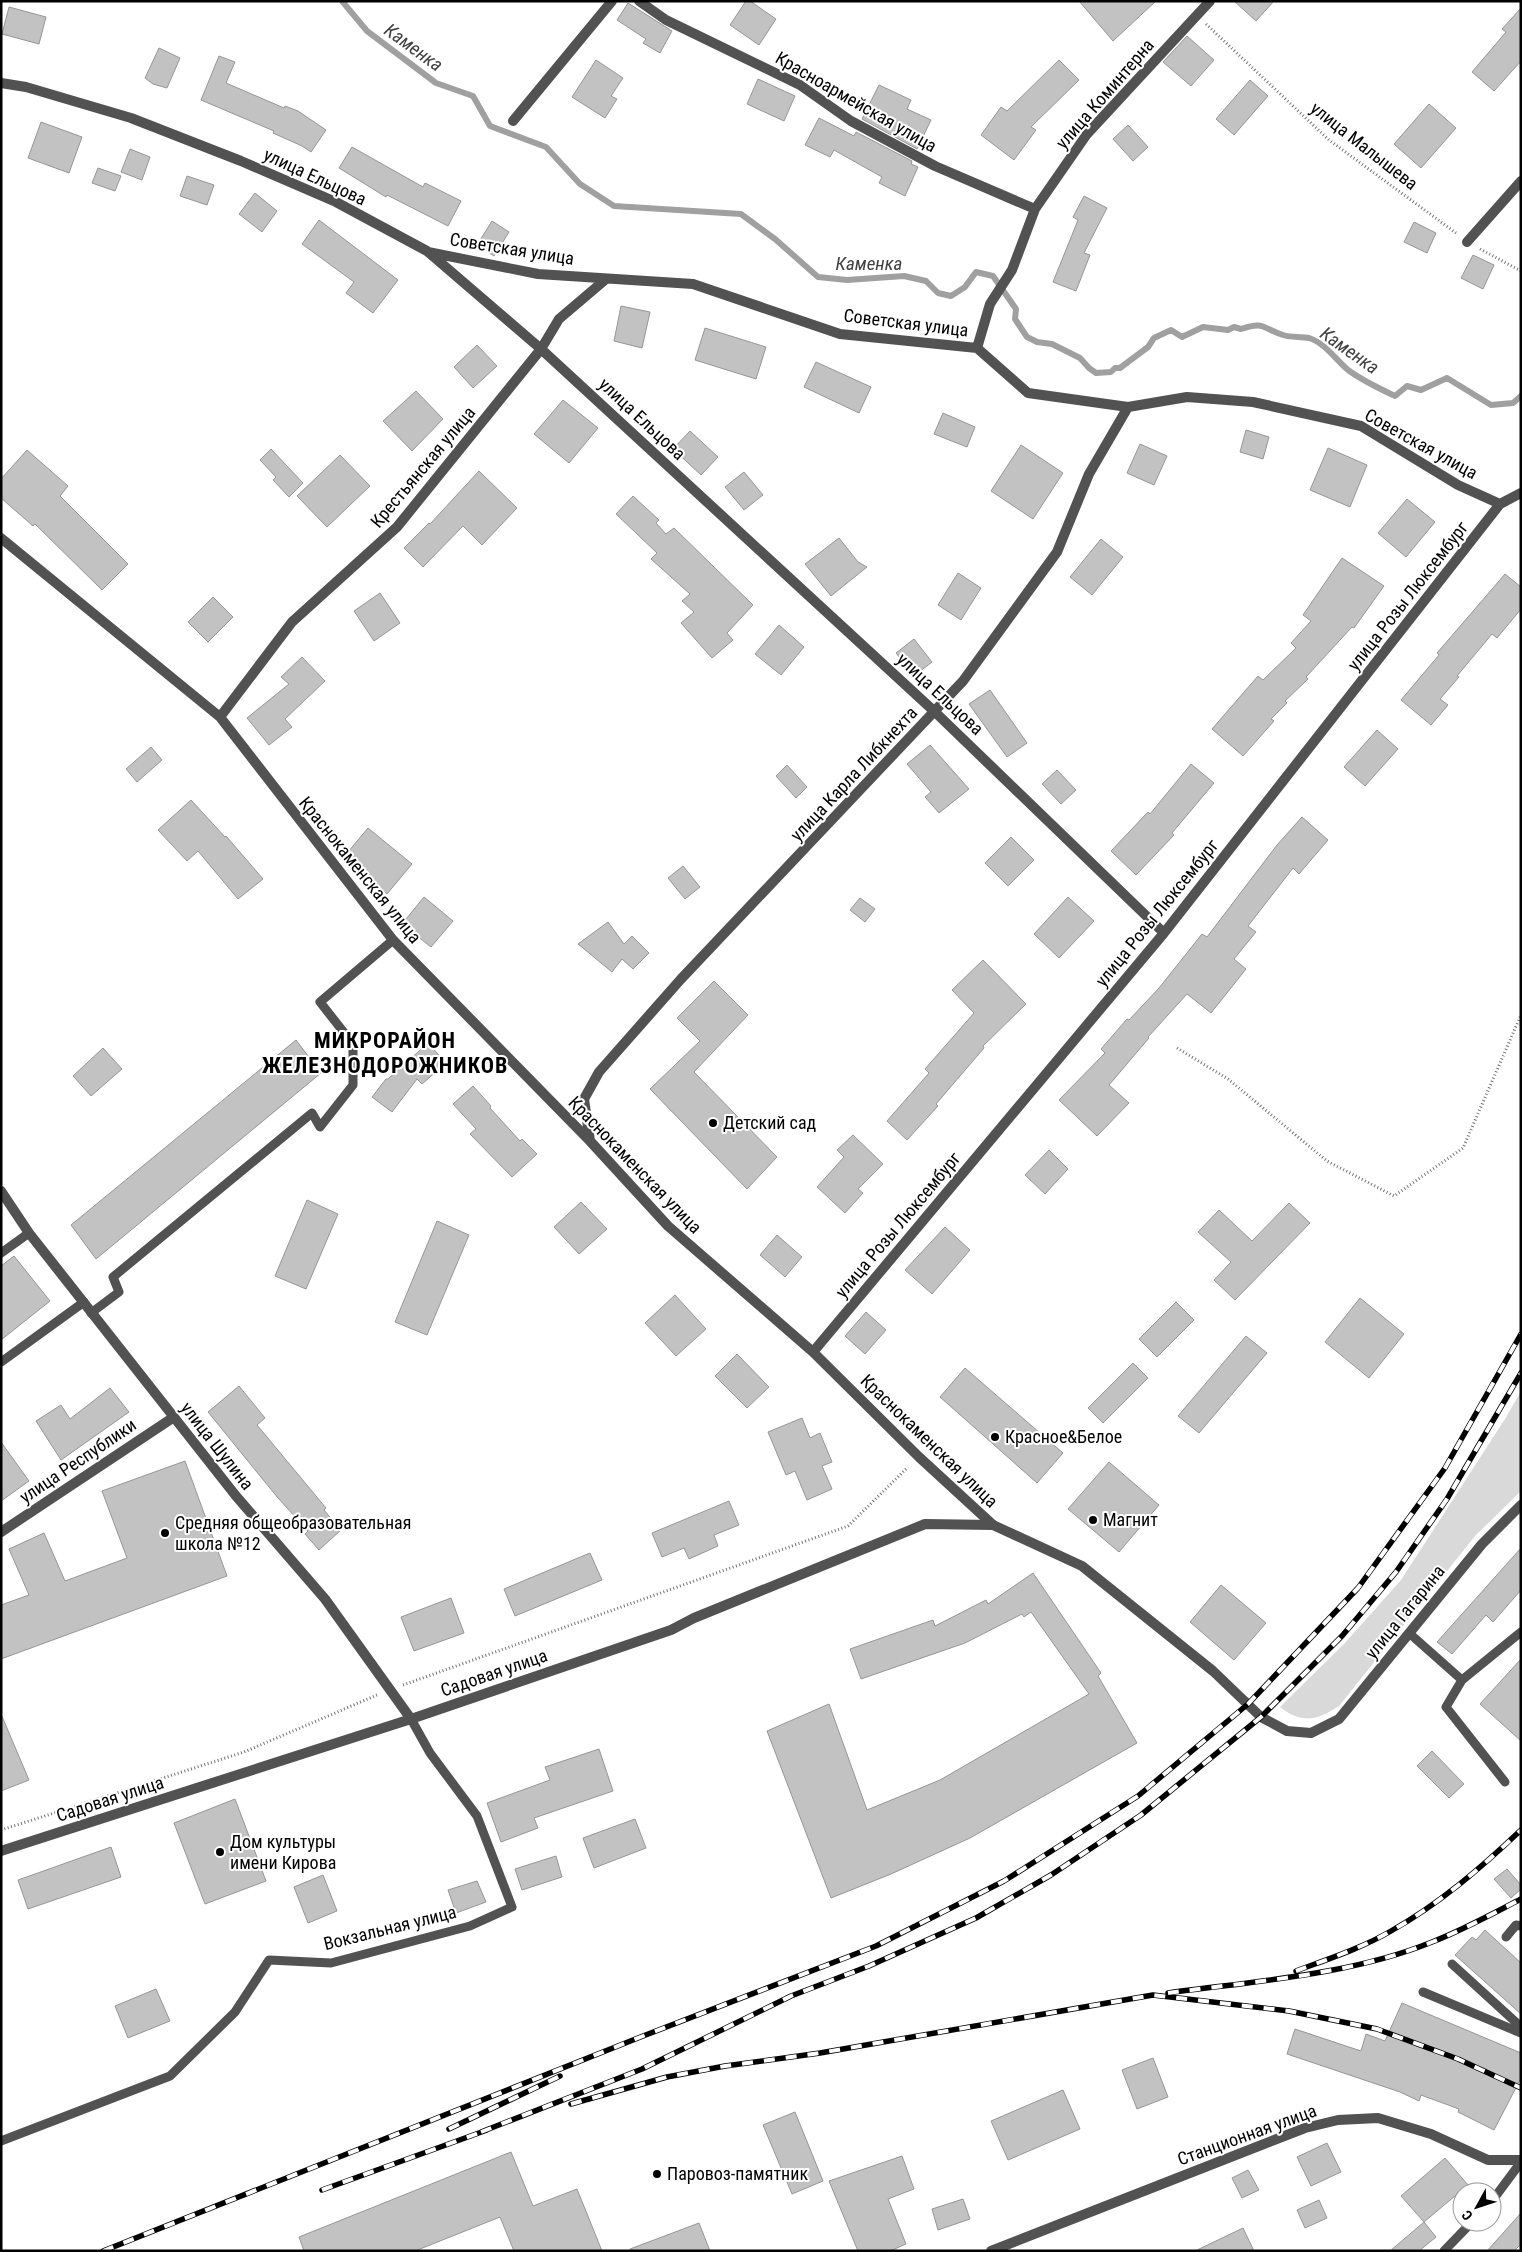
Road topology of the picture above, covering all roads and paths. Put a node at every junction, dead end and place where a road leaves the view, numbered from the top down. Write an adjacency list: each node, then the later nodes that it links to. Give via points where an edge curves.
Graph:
1 (612, 1): 6 (street)
2 (639, 1): 8 (street, Красноармейская улица, via 666,20 800,85 851,120 935,166)
3 (1210, 1): 4 (street, улица Коминтерна)
4 (1197, 15): 8 (street, улица Коминтерна, via 1087,134); 9 (path, улица Малышева, via 1329,140)
5 (1, 83): 10 (street, улица Ельцова, via 26,87 131,118 241,161 336,202)
6 (513, 121)
7 (1521, 181): 9 (street)
8 (1035, 209): 13 (street, улица Коминтерна, via 1012,270 990,304)
9 (1467, 242): 11 (path, улица Малышева)
10 (427, 252): 12 (street, Советская улица, via 538,274); 14 (street, улица Ельцова)
11 (1521, 272)
12 (606, 278): 13 (street, Советская улица, via 693,284 840,334); 14 (street, Крестьянская улица, via 559,319)
13 (976, 348): 15 (street, Советская улица, via 1028,393)
14 (542, 349): 19 (street, улица Ельцова); 20 (street, Крестьянская улица, via 397,528 292,622)
15 (1128, 407): 17 (street, Советская улица, via 1187,397 1253,402 1361,426 1458,485); 19 (street, улица Карла Либкнехта, via 1089,474 1057,552 963,681)
16 (1521, 493): 17 (street, улица Розы Люксембург)
17 (1500, 504): 21 (street, улица Розы Люксембург)
18 (1, 538): 20 (street, Краснокаменская улица)
19 (935, 712): 21 (street, улица Ельцова); 25 (street, улица Карла Либкнехта, via 681,979 599,1072 584,1099)
20 (220, 717): 22 (street, Краснокаменская улица)
21 (1164, 933): 31 (street, улица Розы Люксембург)
22 (393, 940): 25 (street, Краснокаменская улица); 30 (lane, via 320,1002 353,1044 353,1085 320,1127 312,1113 113,1277 119,1292)
23 (1521, 1015): 24 (path, via 1463,1148 1394,1196 1327,1161 1228,1079)
24 (1177, 1048)
25 (590, 1141): 31 (street, Краснокаменская улица, via 668,1226)
26 (1, 1190): 27 (street, улица Шулина)
27 (30, 1234): 28 (lane); 29 (street, улица Шулина)
28 (1, 1253)
29 (84, 1302): 30 (street, улица Шулина); 32 (lane)
30 (91, 1312): 33 (street, улица Шулина)
31 (813, 1352): 34 (street, Краснокаменская улица)
32 (1, 1362)
33 (174, 1417): 37 (street, улица Республики); 41 (street, улица Шулина, via 236,1496 325,1598)
34 (918, 1457): 36 (street, Краснокаменская улица); 41 (path, via 848,1526)
35 (1521, 1505): 39 (street, улица Гагарина, via 1482,1544)
36 (993, 1525): 42 (street, Садовая улица, via 925,1524 671,1630); 43 (street, Краснокаменская улица, via 1082,1566 1214,1671 1261,1717 1287,1731)
37 (1, 1532)
38 (1521, 1632): 40 (lane)
39 (1409, 1633): 40 (lane); 43 (street, улица Гагарина, via 1339,1719)
40 (1462, 1680): 44 (lane, via 1446,1707)
41 (390, 1690): 42 (street, улица Шулина); 45 (path, via 244,1752)
42 (411, 1718): 46 (street, Садовая улица); 53 (lane, Вокзальная улица, via 430,1753 477,1816 512,1907 470,1926 331,1963 269,1960 235,2012 170,2076)
43 (1311, 1733)
44 (1505, 1782)
45 (1, 1830)
46 (1, 1850)
47 (1521, 1926): 48 (lane, via 1516,1925)
48 (1506, 1937)
49 (1452, 1964): 51 (lane)
50 (1422, 1992): 52 (lane)
51 (1521, 2028)
52 (1521, 2033)
53 (1, 2141)
54 (1521, 2161): 55 (lane); 57 (street, Станционная улица, via 1488,2160 1431,2134 1378,2118 1338,2120 1305,2128)
55 (1502, 2187)
56 (1462, 2232): 58 (lane)
57 (991, 2251)
58 (1444, 2251)

